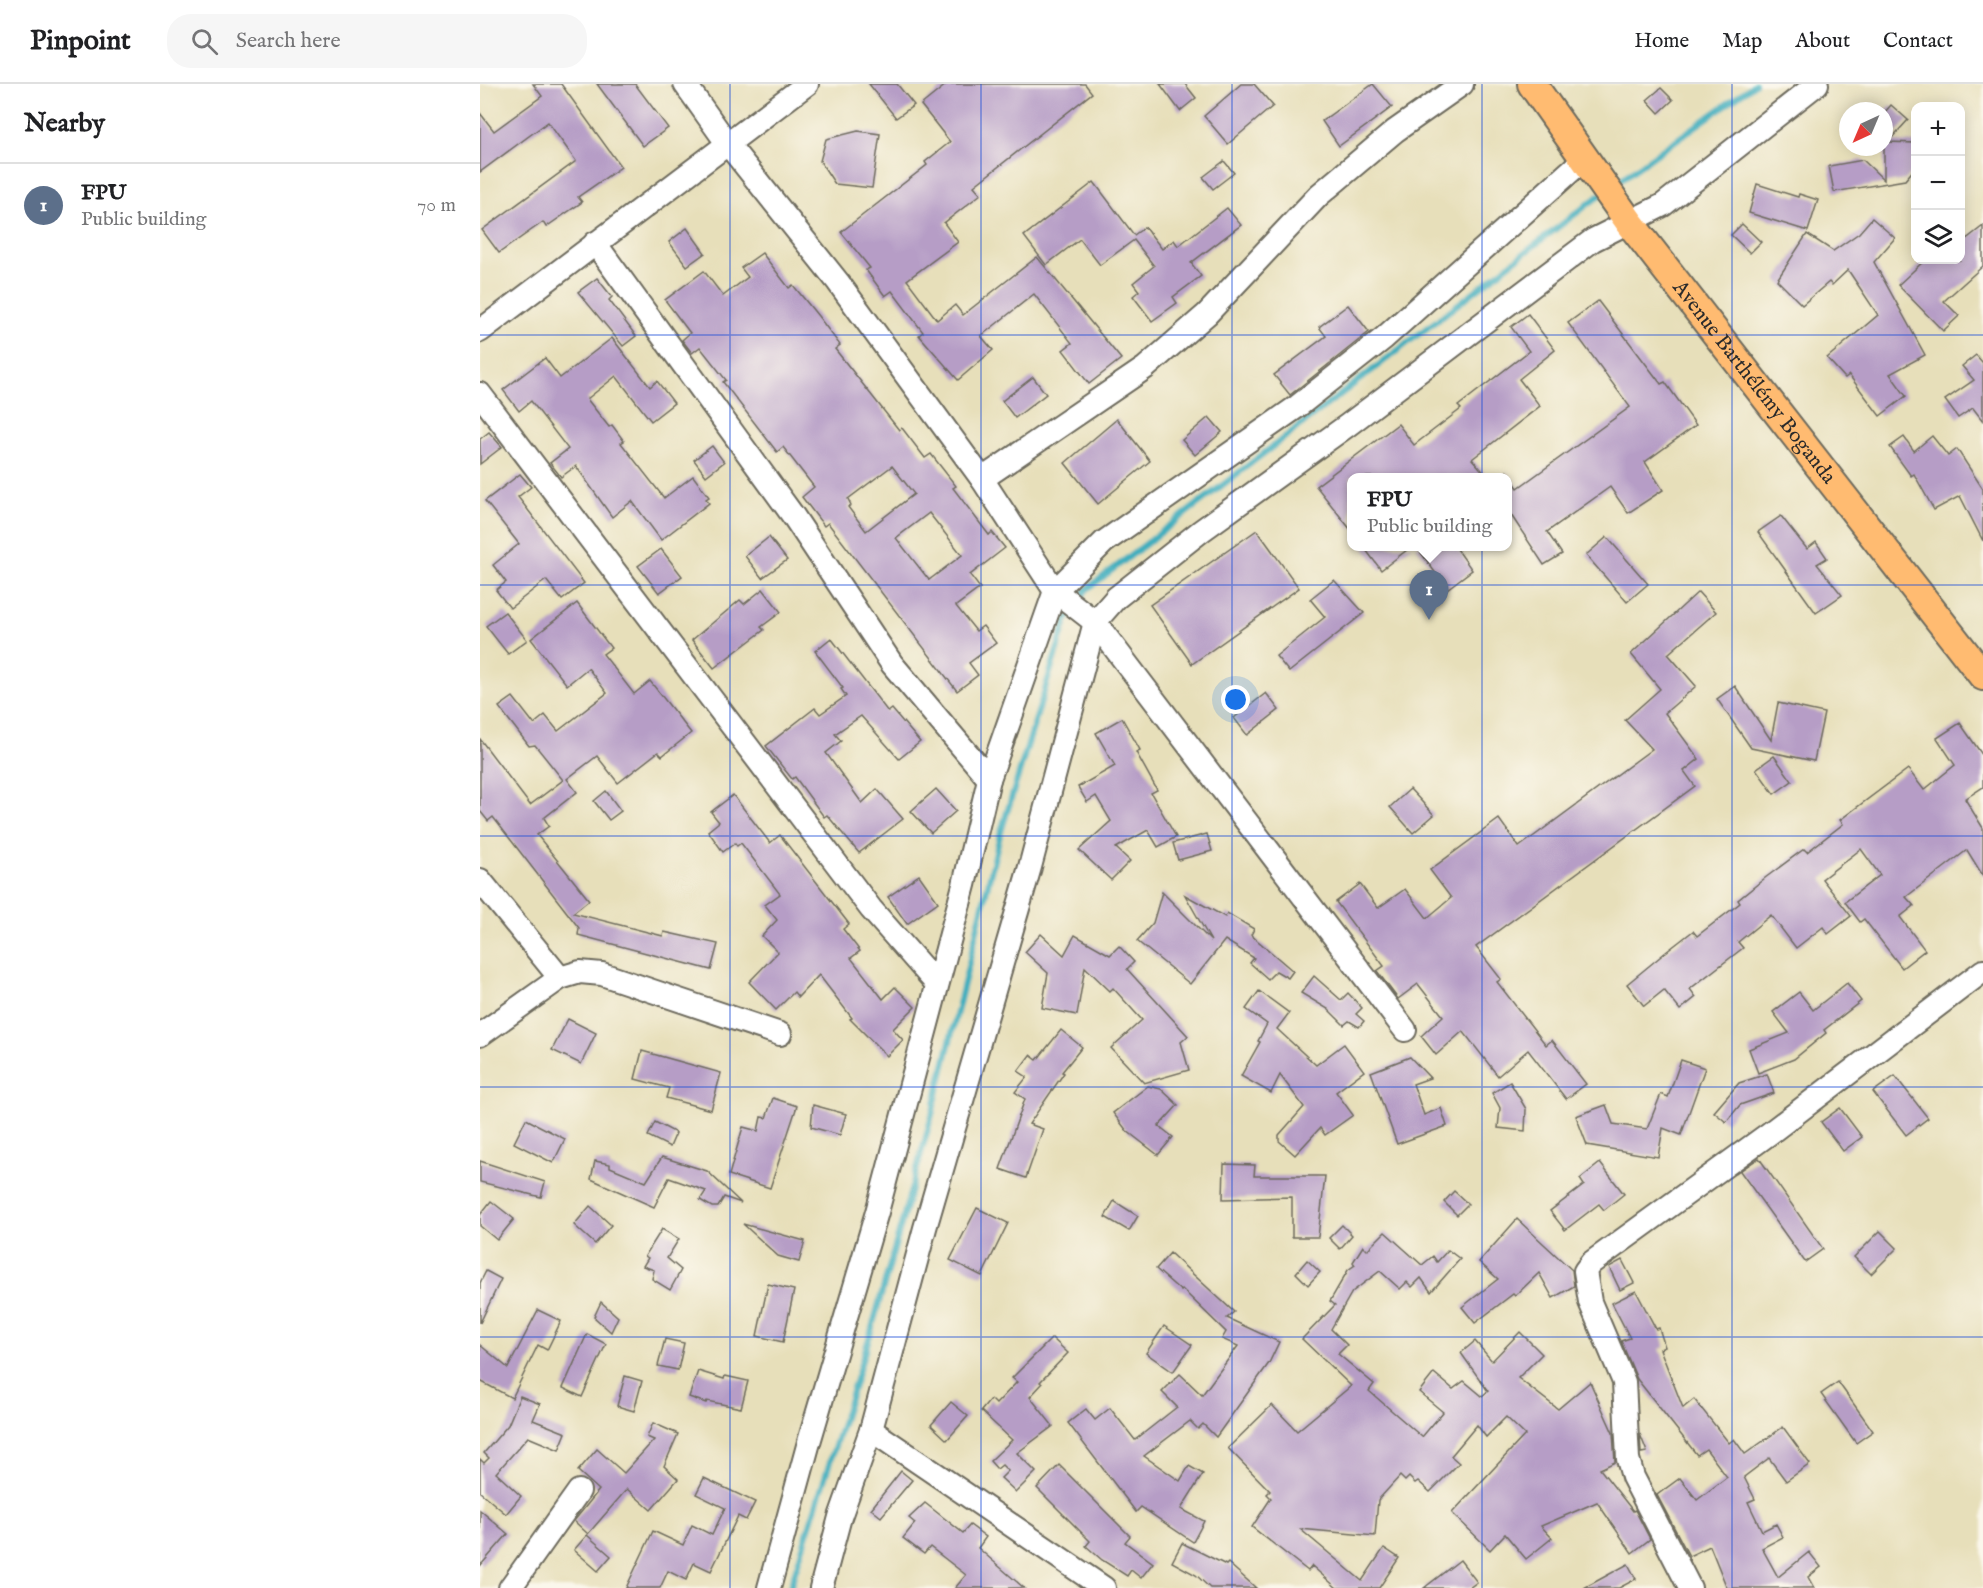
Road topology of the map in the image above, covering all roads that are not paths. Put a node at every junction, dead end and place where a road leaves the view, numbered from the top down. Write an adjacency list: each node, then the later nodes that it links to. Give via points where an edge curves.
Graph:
1 (685, 84): 6 (street)
2 (807, 84): 6 (street)
3 (1462, 84): 12 (street, via 1395,130 1319,195 1207,314 1145,368)
4 (1532, 84): 7 (main road, Avenue Barthélémy Boganda)
5 (1817, 84): 8 (street, via 1664,205)
6 (727, 143): 9 (street); 12 (street, via 838,282)
7 (1589, 166): 8 (main road, Avenue Barthélémy Boganda); 13 (street, via 1298,406 1104,542)
8 (1624, 214): 14 (street, via 1348,425 1201,531 1116,598); 15 (main road, Avenue Barthélémy Boganda)
9 (596, 243): 10 (street); 16 (street, via 794,517 892,663)
10 (480, 331)
11 (480, 394): 20 (street, via 871,909)
12 (982, 479): 13 (street)
13 (1055, 591): 14 (street); 16 (street)
14 (1095, 622): 21 (street); 24 (street)
15 (1983, 676)
16 (989, 779): 20 (street)
17 (480, 880): 19 (street)
18 (1983, 971): 30 (street, via 1585,1271 1590,1302 1624,1382 1628,1459 1633,1477)
19 (560, 978): 22 (street, via 580,972 602,974); 23 (street)
20 (936, 983): 27 (street, via 877,1212)
21 (1405, 1030)
22 (780, 1034)
23 (480, 1035)
24 (871, 1430): 28 (street, via 840,1517); 29 (street)
25 (579, 1491): 26 (street)
26 (510, 1588)
27 (769, 1588)
28 (821, 1588)
29 (1104, 1588)
30 (1690, 1588)

